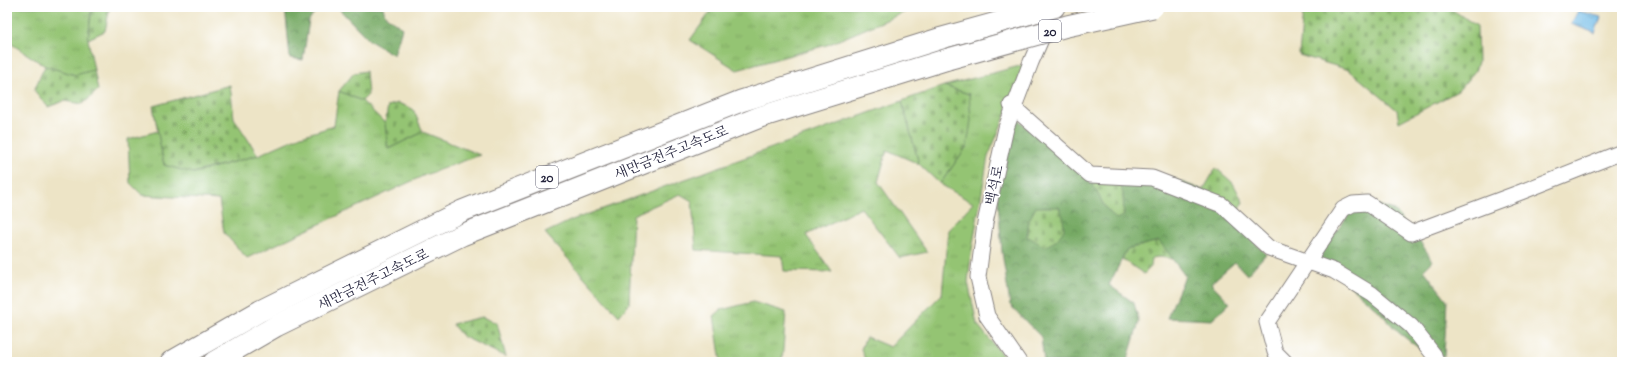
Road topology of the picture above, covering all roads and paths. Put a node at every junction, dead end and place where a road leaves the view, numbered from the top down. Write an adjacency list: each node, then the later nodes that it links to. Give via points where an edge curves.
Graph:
1 (1054, 7): 3 (street, 백석로); 7 (highway, 새만금전주고속도로 / 20, via 942,38 741,101 462,211 260,311)
2 (1153, 7): 8 (highway, 새만금전주고속도로 / 20, bridge, via 1067,26 948,59 760,116 462,235 276,326)
3 (1013, 106): 5 (street, via 1090,175 1152,178 1222,205 1269,248); 9 (street, 백석로, via 985,223 978,277 987,316)
4 (1622, 152): 5 (street, via 1411,232 1367,203 1353,204 1342,210)
5 (1307, 262): 6 (street, via 1267,322); 10 (street, via 1334,271 1372,294 1411,326 1434,355)
6 (1276, 359)
7 (171, 362)
8 (214, 362)
9 (1019, 362)
10 (1436, 362)

